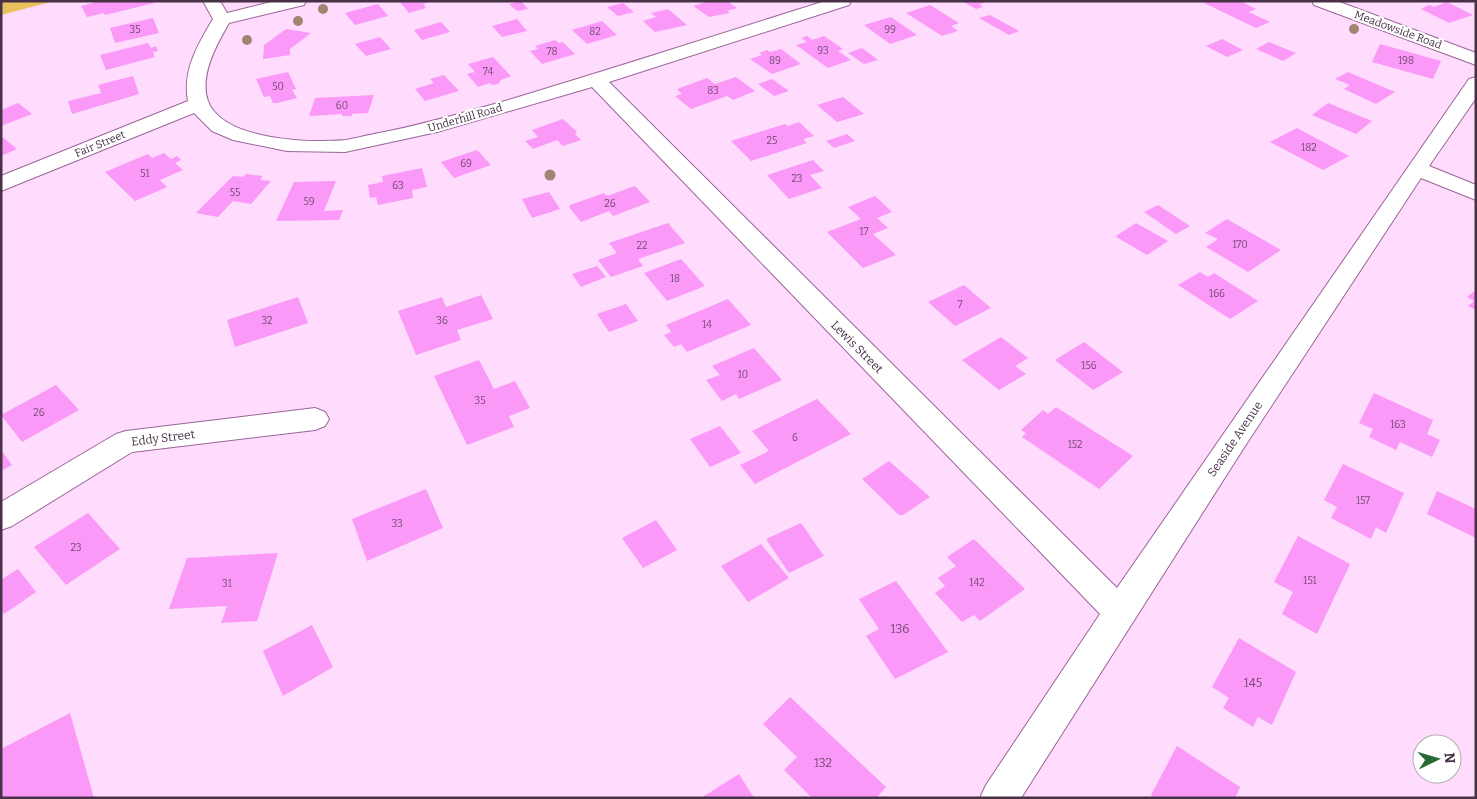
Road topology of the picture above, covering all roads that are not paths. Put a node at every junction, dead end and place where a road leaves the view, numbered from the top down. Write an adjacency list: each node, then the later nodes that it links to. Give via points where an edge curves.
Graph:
1 (211, 1): 5 (street)
2 (298, 1): 5 (street)
3 (843, 1): 7 (street, Underhill Road)
4 (1320, 1): 6 (street, Meadowside Road)
5 (222, 19): 9 (street, via 209,39 199,68 196,85)
6 (1476, 59)
7 (596, 80): 9 (street, Underhill Road, via 416,132 346,146 294,146 243,138 215,125); 15 (street, Lewis Street)
8 (1476, 83): 10 (street, Seaside Avenue)
9 (198, 104): 11 (street, Fair Street)
10 (1416, 169): 12 (street); 15 (street, Seaside Avenue)
11 (1, 184)
12 (1476, 193)
13 (314, 419): 14 (street, Eddy Street, via 126,442)
14 (1, 517)
15 (1119, 612): 16 (street, Seaside Avenue)
16 (999, 798)

